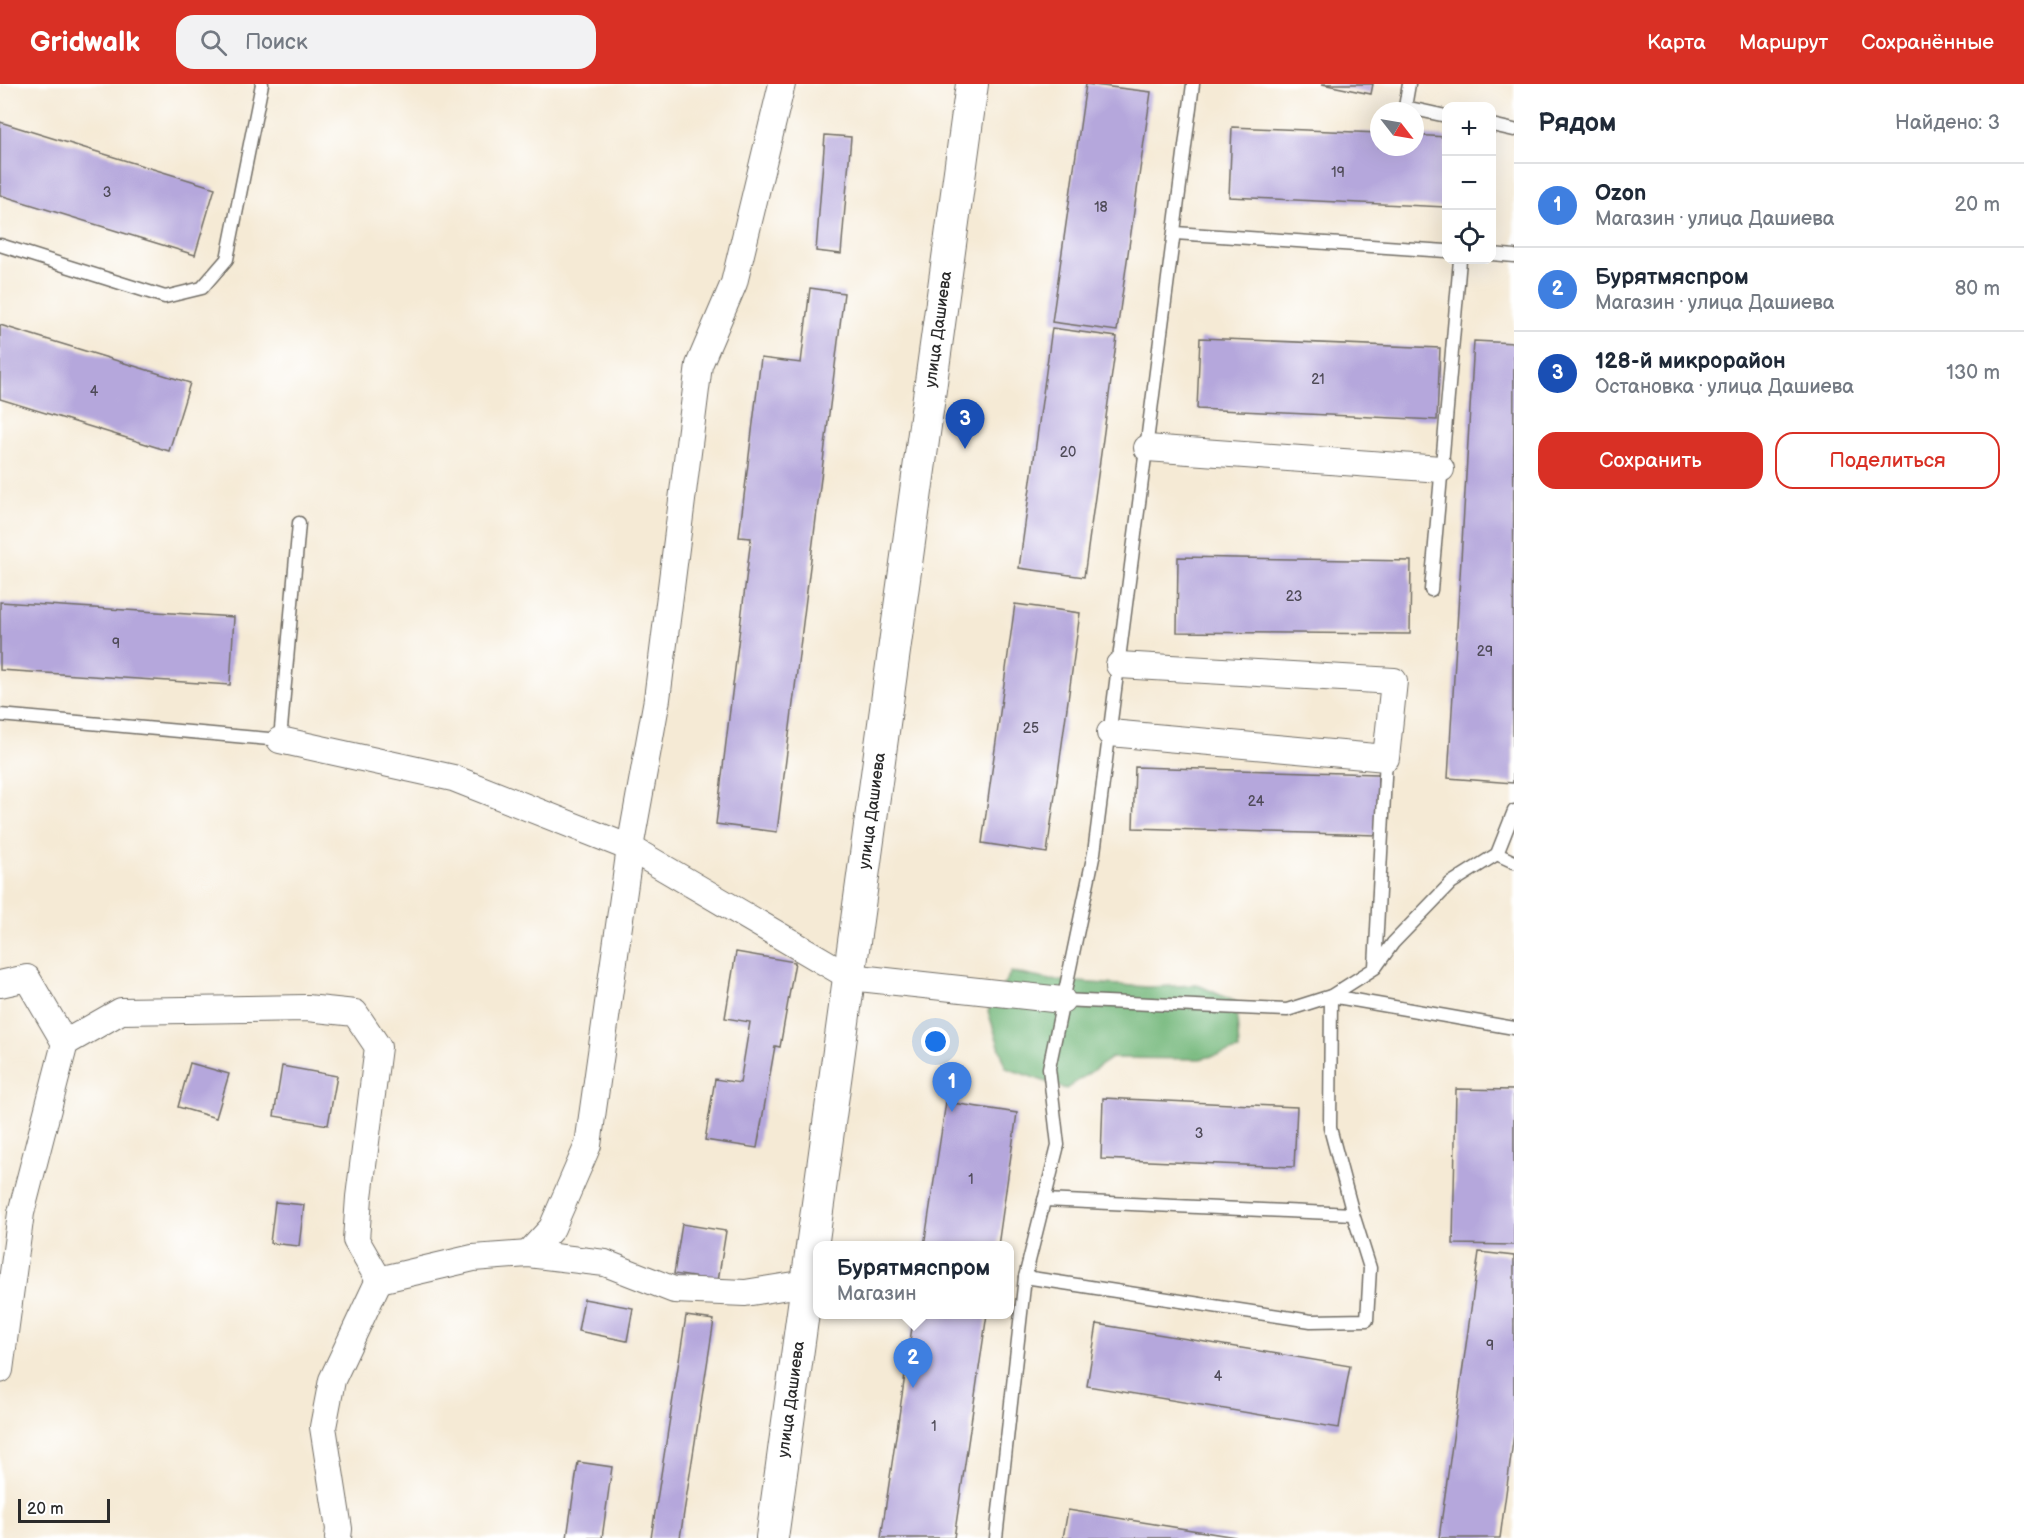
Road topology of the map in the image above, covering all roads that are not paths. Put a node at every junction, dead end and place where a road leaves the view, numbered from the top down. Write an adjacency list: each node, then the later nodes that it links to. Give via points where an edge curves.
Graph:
1 (262, 84): 10 (lane, via 227,259 202,288 165,297)
2 (782, 84): 25 (street, via 734,283 699,365 657,699)
3 (972, 84): 29 (street, улица Дашиева)
4 (1193, 84): 9 (lane)
5 (1409, 84): 6 (lane, via 1405,107)
6 (1442, 115)
7 (1496, 126): 8 (lane)
8 (1514, 130)
9 (1175, 232): 11 (lane); 15 (lane)
10 (0, 245)
11 (1442, 251)
12 (1496, 254): 13 (lane)
13 (1514, 256)
14 (1460, 264): 16 (lane)
15 (1147, 448): 16 (street); 19 (lane)
16 (1441, 469): 18 (lane)
17 (299, 523): 22 (lane)
18 (1431, 590)
19 (1119, 665): 21 (lane); 23 (street, via 1394,681)
20 (0, 716): 22 (lane)
21 (1110, 733): 23 (street); 32 (lane, via 1094,853)
22 (280, 740): 25 (street, via 453,778)
23 (1386, 758): 28 (lane)
24 (1514, 811): 26 (lane)
25 (630, 848): 29 (street); 37 (street, via 588,1145 552,1228)
26 (1497, 854): 27 (lane); 28 (lane, via 1451,883 1393,943)
27 (1514, 862)
28 (1375, 968): 31 (lane)
29 (850, 977): 32 (street); 40 (street, улица Дашиева)
30 (0, 984): 34 (street, via 27,978)
31 (1331, 996): 32 (lane, via 1287,1010); 33 (lane); 36 (lane, via 1330,1128)
32 (1062, 1000): 35 (lane, via 1049,1068 1058,1145)
33 (1514, 1029)
34 (65, 1043): 39 (street, via 121,1011 307,1008 355,1014 378,1047 356,1240); 41 (street, via 21,1213)
35 (1044, 1200): 36 (lane); 38 (lane)
36 (1353, 1214): 38 (lane, via 1370,1268 1367,1320 1311,1322)
37 (528, 1254): 39 (street, via 473,1258); 40 (street, via 605,1263 674,1290 745,1293)
38 (1025, 1277): 44 (lane)
39 (379, 1280): 42 (street, via 332,1380 323,1427)
40 (807, 1283): 43 (street, улица Дашиева)
41 (0, 1370)
42 (338, 1538)
43 (772, 1538)
44 (996, 1538)

